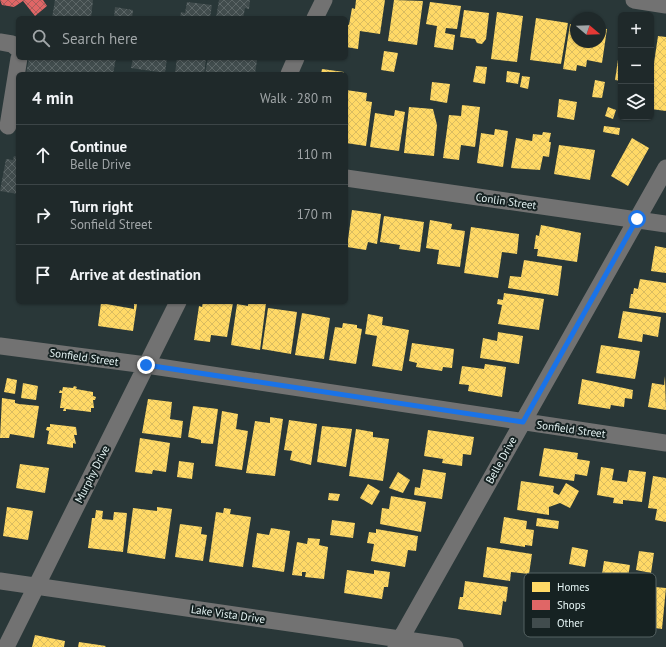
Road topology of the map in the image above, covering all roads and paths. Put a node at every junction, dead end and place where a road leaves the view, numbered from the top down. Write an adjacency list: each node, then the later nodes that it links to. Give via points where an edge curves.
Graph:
1 (324, 0): 4 (street)
2 (634, 0): 3 (street)
3 (666, 5)
4 (316, 16)
5 (0, 42): 6 (street)
6 (16, 47)
7 (19, 60): 9 (street)
8 (295, 60): 10 (street)
9 (17, 72)
10 (290, 72)
11 (16, 78): 12 (street)
12 (9, 126)
13 (666, 168): 15 (street, Belle Drive)
14 (348, 178): 15 (street, Conlin Street)
15 (637, 219): 16 (street, Conlin Street); 20 (street, Belle Drive)
16 (666, 224)
17 (177, 304): 19 (street, Murphy Drive)
18 (0, 346): 19 (street, Sonfield Street)
19 (146, 365): 20 (street, Sonfield Street); 23 (street, Murphy Drive)
20 (523, 422): 21 (street, Sonfield Street); 24 (street, Belle Drive)
21 (666, 443)
22 (0, 581): 23 (street, Lake Vista Drive)
23 (36, 586): 24 (street, Lake Vista Drive); 25 (street, Murphy Drive)
24 (398, 643): 26 (street, Lake Vista Drive)
25 (6, 647)
26 (455, 647)

